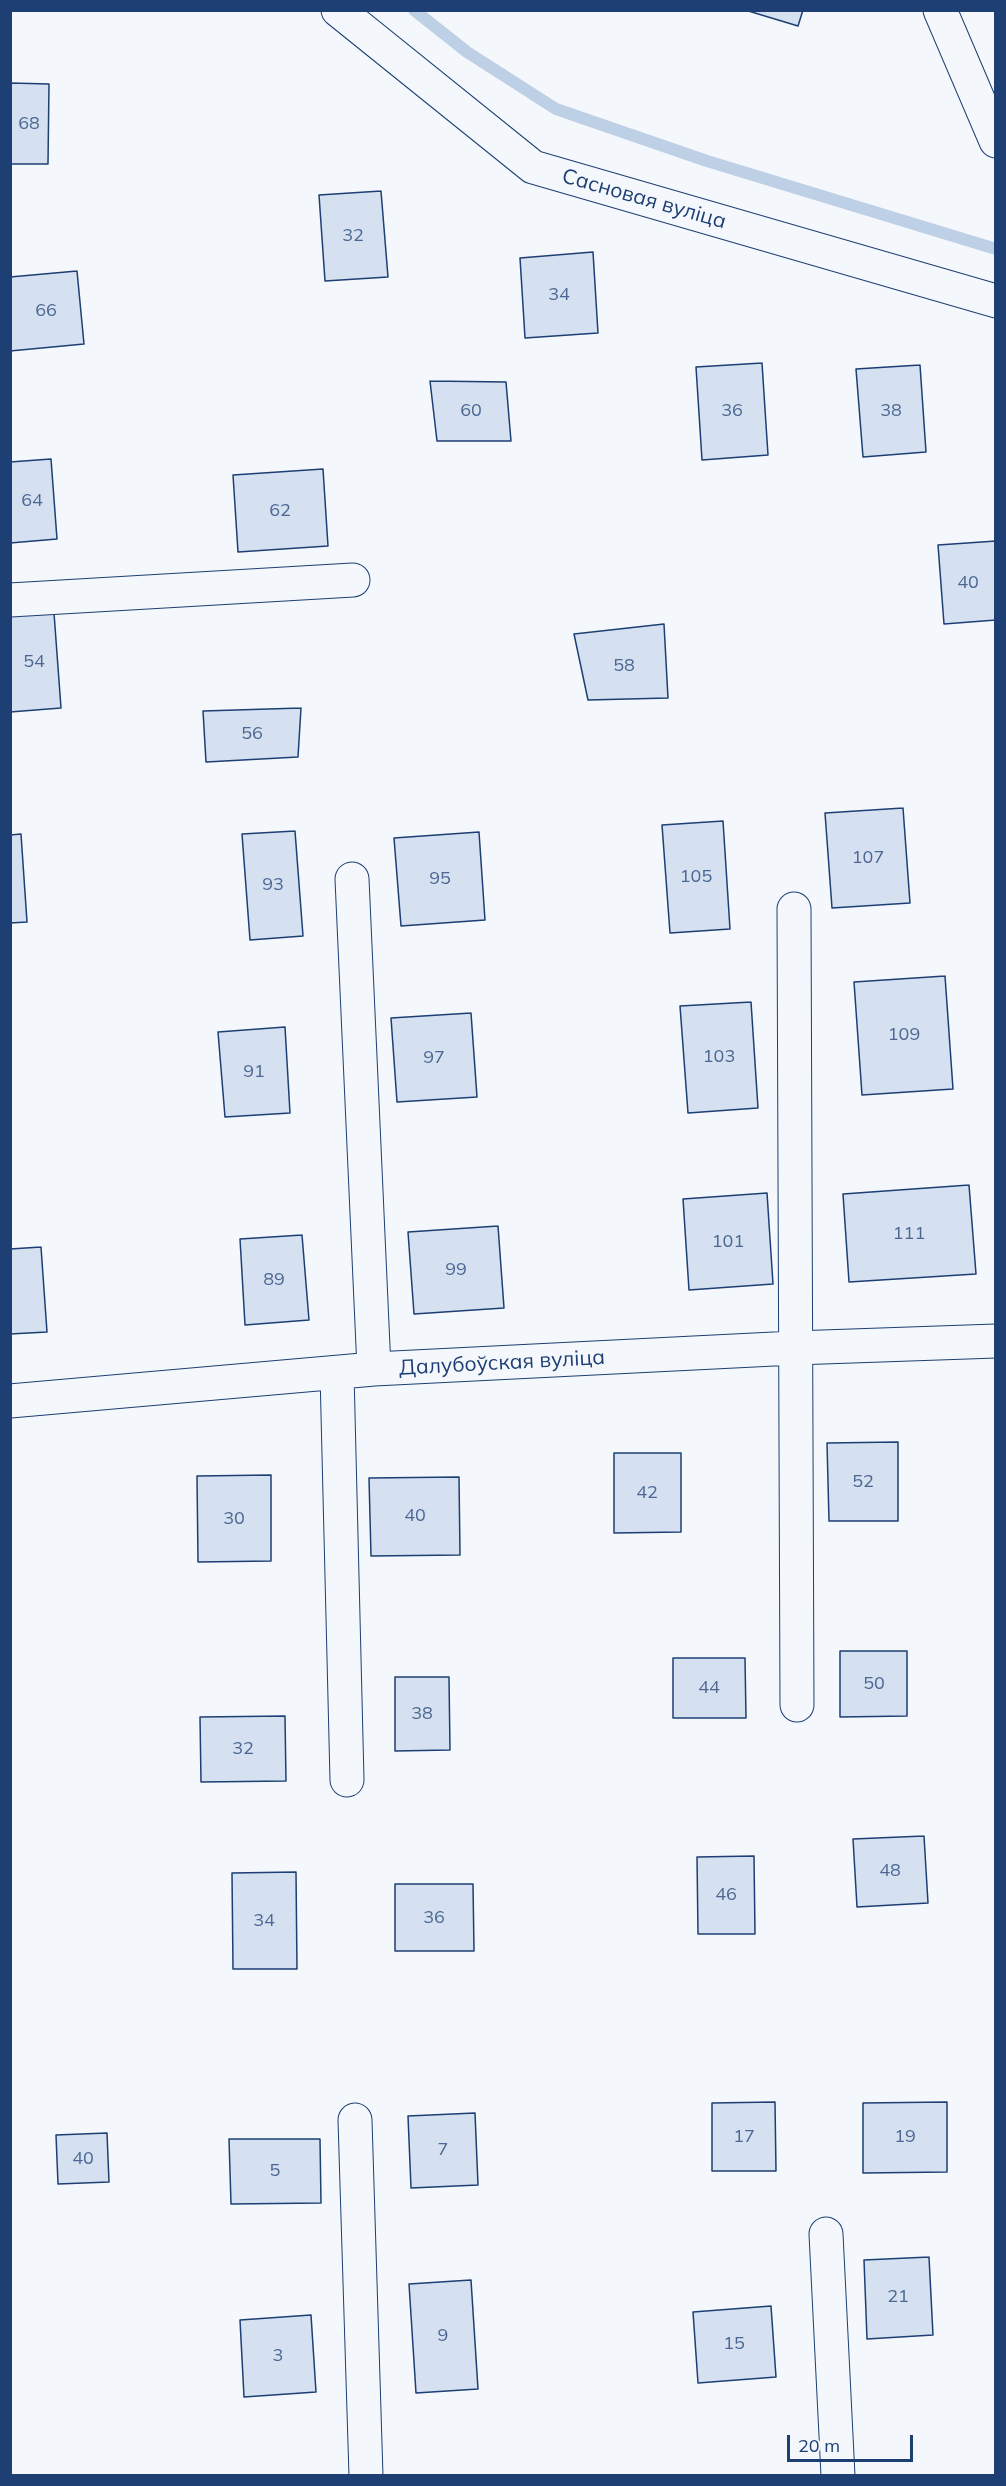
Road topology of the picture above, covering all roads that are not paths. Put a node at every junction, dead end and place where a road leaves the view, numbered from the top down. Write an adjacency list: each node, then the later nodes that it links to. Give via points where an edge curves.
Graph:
1 (338, 10): 4 (street, Сасновая вуліца, via 533,167)
2 (940, 10): 3 (street)
3 (996, 141)
4 (996, 301)
5 (353, 580): 6 (street)
6 (10, 600)
7 (352, 879): 11 (street)
8 (794, 909): 10 (street)
9 (996, 1341): 10 (street, Далубоўская вуліца)
10 (794, 1348): 11 (street, Далубоўская вуліца); 14 (street)
11 (374, 1369): 12 (street, Далубоўская вуліца)
12 (337, 1373): 13 (street, Далубоўская вуліца); 15 (street)
13 (10, 1401)
14 (797, 1705)
15 (347, 1780)
16 (355, 2120): 18 (street)
17 (825, 2234): 19 (street)
18 (366, 2475)
19 (838, 2475)

